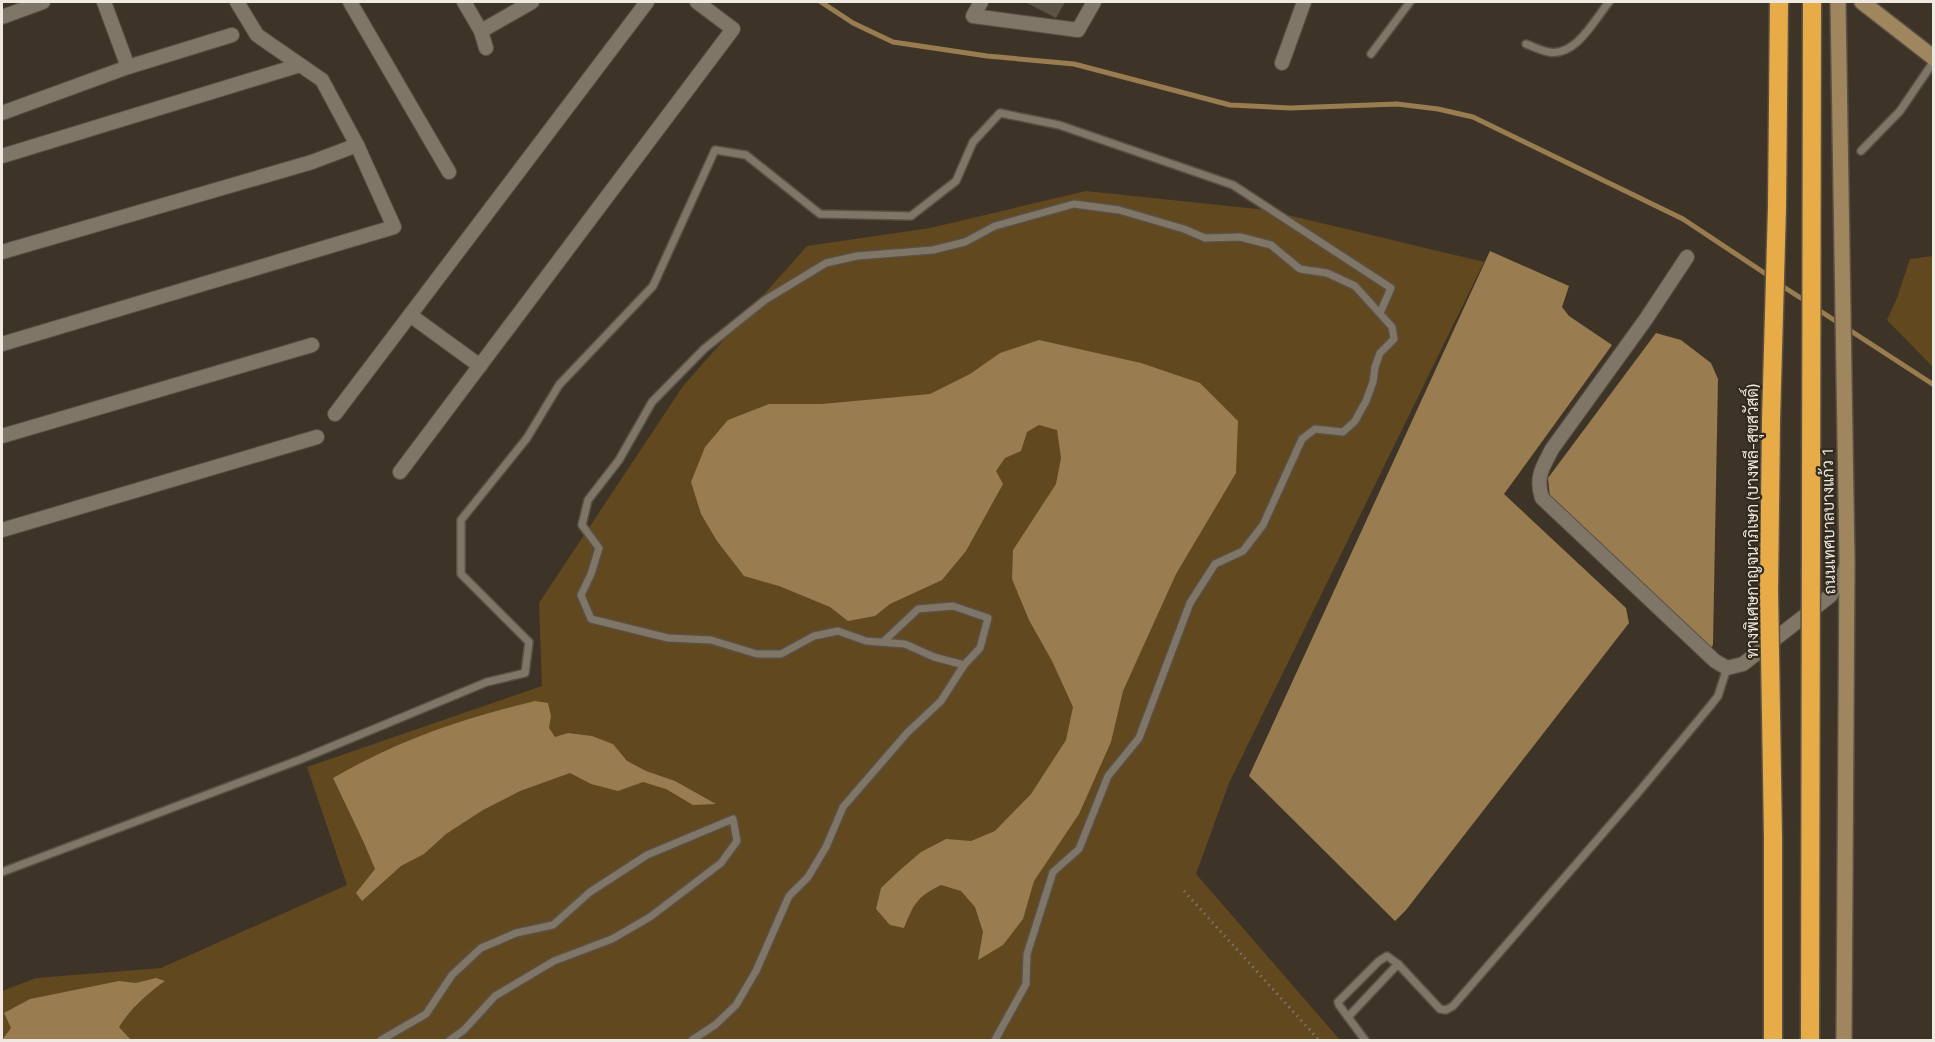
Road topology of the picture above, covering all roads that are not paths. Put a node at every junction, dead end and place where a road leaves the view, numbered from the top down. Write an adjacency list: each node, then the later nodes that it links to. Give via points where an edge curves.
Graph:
1 (43, 2): 18 (street)
2 (104, 2): 27 (street)
3 (237, 2): 26 (street, via 257,35)
4 (350, 2): 32 (street)
5 (464, 2): 19 (street)
6 (532, 2): 19 (street)
7 (647, 2): 36 (street)
8 (697, 2): 39 (street, via 734,29)
9 (981, 2): 10 (street, via 973,16 1078,30)
10 (1094, 2)
11 (1304, 2): 25 (street)
12 (1410, 2): 23 (lane)
13 (1609, 2): 21 (lane, via 1566,50 1551,53)
14 (1779, 2): 57 (highway, ทางพิเศษกาญจนาภิเษก (บางพลี-สุขสวัสดิ์), bridge, via 1769,579)
15 (1812, 2): 58 (highway, bridge)
16 (1838, 2): 45 (main road, ถนนเทศบาลบางแก้ว 1)
17 (1862, 2): 24 (main road)
18 (2, 17)
19 (481, 31): 22 (street)
20 (232, 35): 27 (street)
21 (1526, 44)
22 (486, 48)
23 (1371, 54)
24 (1932, 54): 30 (lane, via 1900,111)
25 (1282, 63)
26 (300, 65): 29 (street, via 322,80); 31 (street)
27 (128, 67): 28 (street)
28 (2, 113)
29 (357, 145): 33 (street, via 312,162); 37 (street, via 394,227)
30 (1861, 152)
31 (2, 156)
32 (449, 172)
33 (2, 252)
34 (1687, 257): 48 (street, via 1552,449 1538,485 1542,498)
35 (1380, 313): 46 (lane, via 1355,286 1327,273 1300,269 1271,245 1240,237 1205,238 1119,210 1074,204 995,226 965,242 933,250 857,256 826,263 765,300 704,349 652,402 619,459 588,500 582,525 599,548 580,595 591,619 668,638 711,640 757,654 781,654 814,636 838,631 866,641); 49 (lane, via 1390,288 1233,185 1059,125 1000,112 973,142 956,181 910,216 820,214 746,155 715,150 653,286 559,385 527,438 461,520 461,574 529,642 525,673 487,682 299,760); 55 (lane, via 1392,327 1394,339 1380,352 1373,382 1355,422 1343,432 1315,429 1302,439 1263,525 1243,551 1215,564 1190,603 1139,738 1108,776 1079,849 1053,872 1028,954 1026,984)
36 (410, 315): 39 (street); 40 (street)
37 (2, 344)
38 (312, 345): 41 (street)
39 (480, 366): 43 (street)
40 (335, 414)
41 (2, 436)
42 (317, 437): 44 (street)
43 (400, 472)
44 (2, 530)
45 (1847, 562): 48 (street, via 1830,596 1743,664); 59 (main road, ถนนเทศบาลบางแก้ว 1)
46 (883, 642): 47 (lane, via 905,644); 47 (lane, via 918,609 953,606 988,618 980,648)
47 (963, 665): 54 (lane, via 941,701 907,733 843,807 808,877 789,896 756,971 736,1005)
48 (1727, 668): 50 (lane, via 1711,705 1460,1000 1446,1010 1440,1008)
49 (2, 872)
50 (1398, 964): 51 (lane); 51 (lane, via 1384,957 1338,1002)
51 (1348, 1017): 56 (lane)
52 (381, 1041): 53 (lane, via 426,1014 452,975 481,948 516,933 553,925 590,892 647,855 734,819 737,841 721,863 650,917 612,939 554,961 495,996)
53 (450, 1041)
54 (692, 1041)
55 (995, 1041)
56 (1365, 1041)
57 (1773, 1041)
58 (1810, 1041)
59 (1844, 1041)

